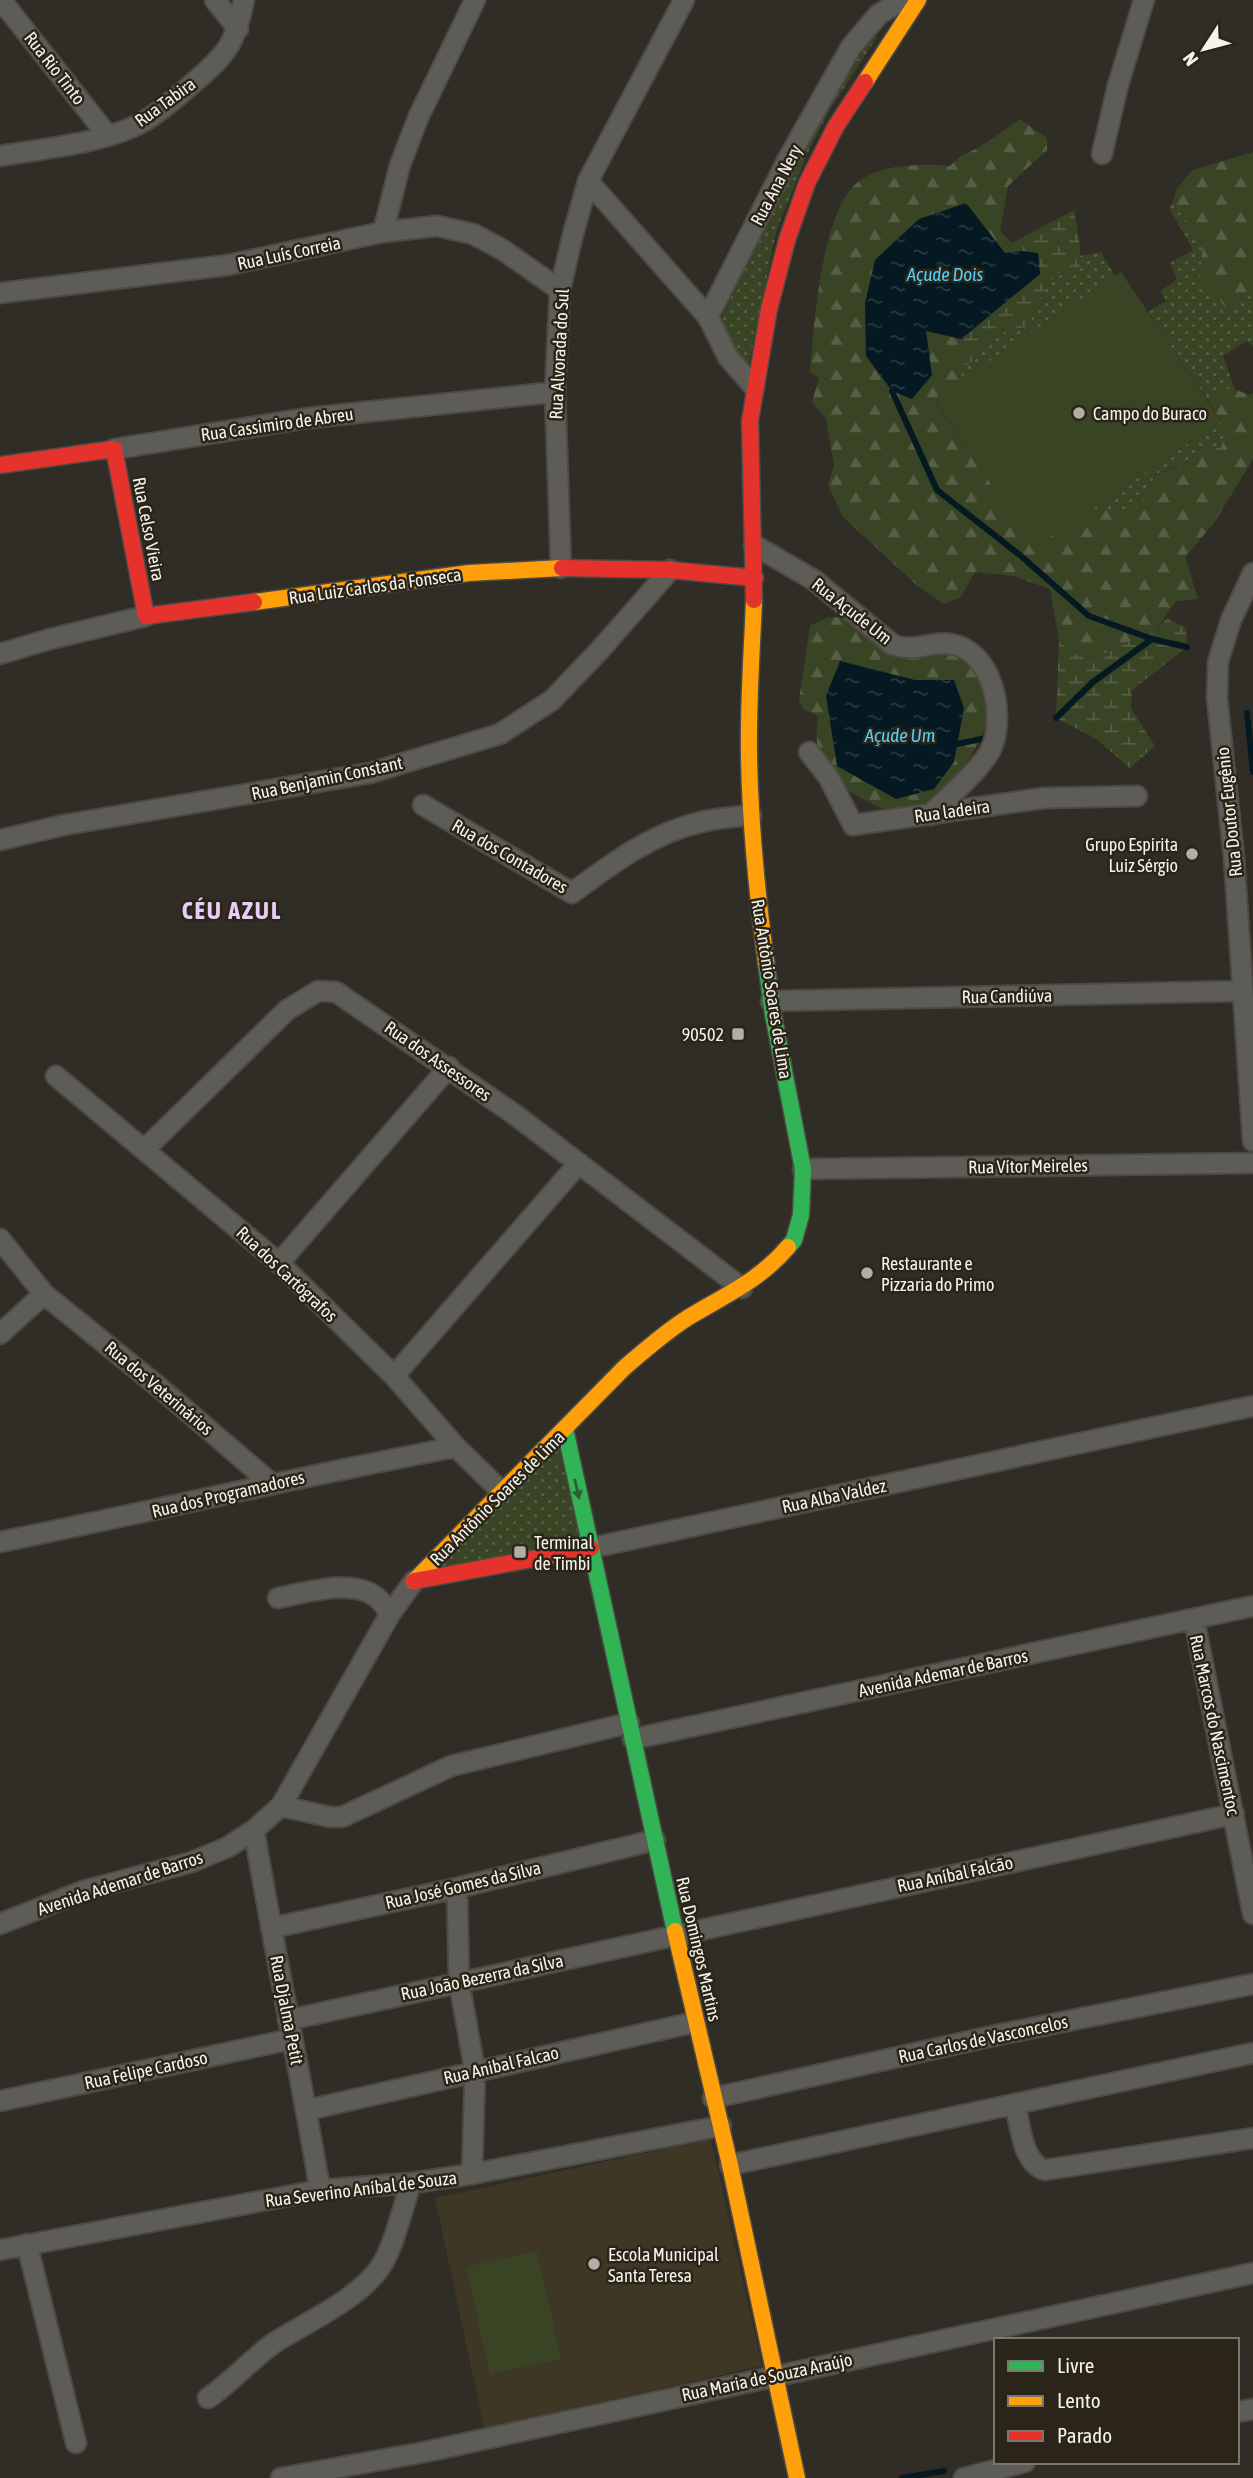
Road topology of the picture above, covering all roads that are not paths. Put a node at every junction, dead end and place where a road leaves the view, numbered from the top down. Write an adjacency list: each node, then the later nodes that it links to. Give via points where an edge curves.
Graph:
1 (1, 0): 10 (street, Rua Rio Tinto)
2 (215, 0): 9 (street)
3 (244, 0): 9 (street, Rua Tabira)
4 (475, 0): 14 (street, via 418,118)
5 (684, 0): 13 (street, Rua Alvorada do Sul)
6 (909, 0): 17 (street, Rua Ana Nery, via 878,15 852,47 789,157)
7 (918, 0): 18 (street, Rua Antônio Soares de Lima, via 836,126 807,183 769,309)
8 (1144, 0): 11 (street)
9 (239, 29): 10 (street, Rua Tabira, via 218,62 178,96 141,123)
10 (108, 136): 12 (street, Rua Tabira)
11 (1102, 153)
12 (0, 156)
13 (588, 181): 15 (street, Rua Alvorada do Sul); 17 (street)
14 (383, 233): 15 (street, Rua Luís Correia, via 437,226 473,234); 16 (street, Rua Luís Correia, via 228,265)
15 (560, 290): 19 (street, Rua Alvorada do Sul)
16 (0, 293)
17 (708, 317): 18 (street, via 728,357)
18 (754, 387): 22 (street, Rua Antônio Soares de Lima, via 749,458)
19 (555, 392): 20 (street, Rua Cassimiro de Abreu, via 308,418); 23 (street, Rua Alvorada do Sul)
20 (114, 449): 21 (street, Rua Cassimiro de Abreu); 27 (street, Rua Celso Vieira)
21 (0, 465)
22 (754, 545): 26 (street, Rua Antônio Soares de Lima); 33 (street, Rua Açude Um, via 814,580 893,645 915,649 951,644 968,651 987,670 996,693 992,748)
23 (561, 568): 24 (street, Rua Luiz Carlos da Fonseca); 27 (street, Rua Luiz Carlos da Fonseca, via 469,573)
24 (670, 570): 26 (street, Rua Luiz Carlos da Fonseca); 34 (street, Rua Benjamin Constant, via 552,700 500,734 370,773)
25 (1253, 573): 35 (street, Rua Doutor Eugênio, via 1231,620 1219,662 1217,698)
26 (755, 578): 32 (street, Rua Antônio Soares de Lima)
27 (145, 616): 28 (street, Rua Luiz Carlos da Fonseca)
28 (0, 654)
29 (809, 752): 33 (street, Rua ladeira, via 829,778 853,825)
30 (1137, 796): 33 (street, Rua ladeira, via 1044,798)
31 (423, 805): 32 (street, Rua dos Contadores, via 572,893 654,839 701,822)
32 (751, 815): 36 (street, Rua Antônio Soares de Lima, via 754,876)
33 (930, 815)
34 (0, 840)
35 (1243, 991): 36 (street, Rua Candiúva); 39 (street, Rua Doutor Eugênio)
36 (771, 1002): 43 (street, Rua Antônio Soares de Lima)
37 (449, 1067): 40 (street, Rua dos Assessores, via 336,992 318,991 287,1010); 41 (street, Rua dos Assessores); 45 (street)
38 (56, 1076): 40 (street, Rua dos Cartógrafos)
39 (1253, 1141)
40 (144, 1150): 45 (street, Rua dos Cartógrafos)
41 (579, 1163): 46 (street, Rua dos Assessores); 49 (street)
42 (1253, 1163): 43 (street, Rua Vítor Meireles)
43 (803, 1169): 46 (street, Rua Antônio Soares de Lima, via 801,1215 794,1240)
44 (0, 1239): 47 (street, Rua dos Veterinários)
45 (279, 1264): 49 (street, Rua dos Cartógrafos)
46 (741, 1288): 51 (street, Rua Antônio Soares de Lima, via 657,1339)
47 (44, 1294): 48 (street); 53 (street, Rua dos Veterinários)
48 (0, 1334)
49 (394, 1376): 52 (street, Rua dos Cartógrafos)
50 (1253, 1405): 56 (street, Rua Alba Valdez)
51 (565, 1429): 54 (street, Rua Antônio Soares de Lima); 56 (street, Rua Domingos Martins, one-way to 56)
52 (456, 1447): 53 (street, Rua dos Programadores); 54 (street, Rua dos Cartógrafos)
53 (272, 1484): 55 (street, Rua dos Programadores)
54 (500, 1491): 57 (street, Rua Antônio Soares de Lima)
55 (0, 1542)
56 (591, 1548): 57 (street, Rua Alba Valdez); 62 (street, Rua Domingos Martins)
57 (414, 1581): 60 (street, Rua Antônio Soares de Lima)
58 (278, 1598): 60 (street, via 313,1590 363,1589 377,1597)
59 (1253, 1606): 61 (street, Avenida Ademar de Barros)
60 (390, 1614): 63 (street, Rua Antônio Soares de Lima)
61 (1194, 1619): 62 (street, Avenida Ademar de Barros); 64 (street, Rua Marcos do Nascimentoc)
62 (631, 1731): 63 (street, Avenida Ademar de Barros, via 451,1766 342,1817); 66 (street, Rua Domingos Martins)
63 (281, 1806): 65 (street, Avenida Ademar de Barros)
64 (1234, 1814): 68 (street, Rua Marcos do Nascimentoc); 71 (street, Rua Aníbal Falcão)
65 (254, 1830): 69 (street, Avenida Ademar de Barros, via 192,1862 83,1891); 70 (street, Rua Djalma Petit)
66 (655, 1840): 67 (street, Rua José Gomes da Silva); 71 (street, Rua Domingos Martins)
67 (457, 1888): 70 (street, Rua José Gomes da Silva); 72 (street)
68 (1253, 1914)
69 (0, 1924)
70 (271, 1928): 74 (street, Rua Djalma Petit)
71 (676, 1934): 72 (street, Rua João Bezerra da Silva); 75 (street, Rua Domingos Martins)
72 (459, 1982): 74 (street, Rua João Bezerra da Silva); 78 (street)
73 (1253, 1984): 79 (street, Rua Carlos de Vasconcelos)
74 (288, 2020): 76 (street, Rua Djalma Petit)
75 (695, 2022): 78 (street, Rua Anibal Falcao); 79 (street, Rua Domingos Martins)
76 (292, 2039): 80 (street, Rua Felipe Cardoso); 82 (street, Rua Djalma Petit)
77 (1253, 2053): 81 (street)
78 (475, 2071): 82 (street, Rua Anibal Falcao); 86 (street)
79 (713, 2098): 83 (street, Rua Domingos Martins)
80 (0, 2101)
81 (1015, 2104): 84 (street, via 1032,2164 1045,2171); 85 (street)
82 (307, 2110): 88 (street, Rua Djalma Petit)
83 (721, 2126): 85 (street, Rua Domingos Martins); 86 (street, Rua Severino Aníbal de Souza)
84 (1253, 2138)
85 (730, 2165): 92 (street, Rua Domingos Martins)
86 (472, 2174): 87 (street, Rua Severino Aníbal de Souza)
87 (411, 2183): 88 (street, Rua Severino Aníbal de Souza); 93 (street, via 388,2250 372,2278 325,2314 276,2342)
88 (320, 2190): 89 (street, Rua Severino Aníbal de Souza)
89 (27, 2244): 90 (street, Rua Severino Aníbal de Souza); 94 (street)
90 (0, 2250)
91 (1253, 2273): 92 (street, Rua Maria de Souza Araújo)
92 (774, 2375): 96 (street, Rua Maria de Souza Araújo, via 425,2452); 97 (street, Rua Domingos Martins)
93 (208, 2398)
94 (76, 2442)
95 (1017, 2464): 98 (street)
96 (281, 2478)
97 (797, 2478)
98 (964, 2478)

